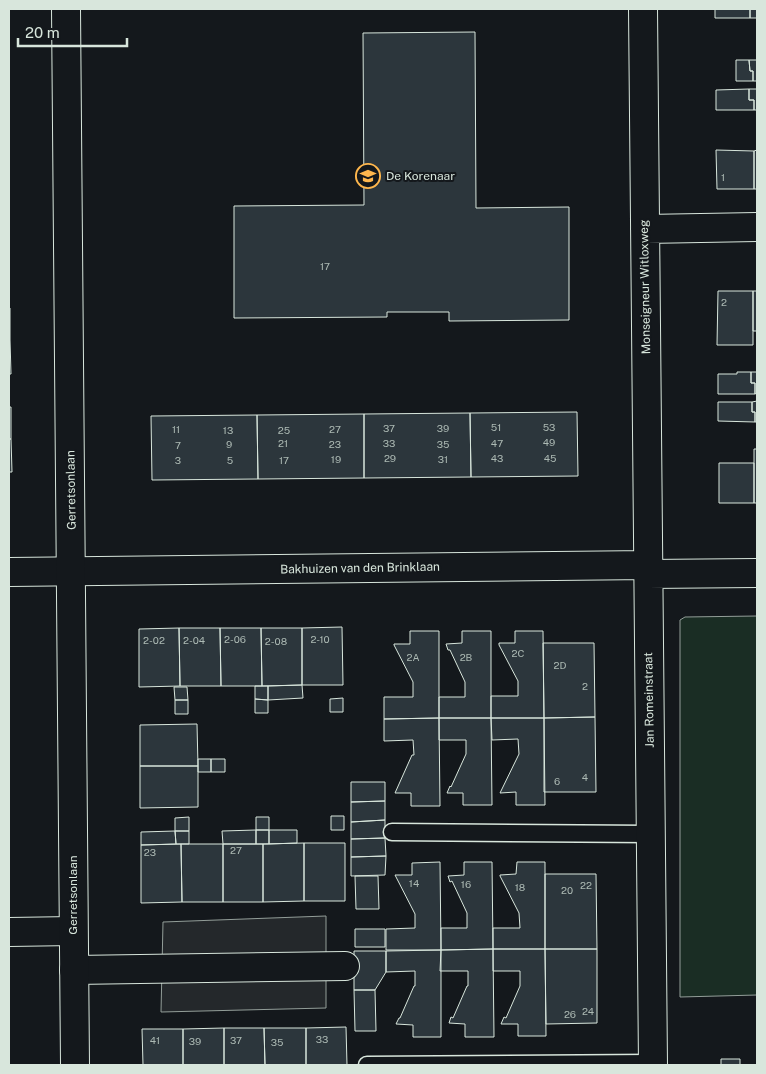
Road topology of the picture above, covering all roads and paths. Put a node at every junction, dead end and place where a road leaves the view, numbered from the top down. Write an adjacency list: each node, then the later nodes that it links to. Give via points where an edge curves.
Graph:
1 (66, 9): 7 (street, Gerretsonlaan)
2 (643, 9): 4 (street, Monseigneur Witloxweg)
3 (757, 228): 4 (street)
4 (645, 229): 5 (street, Monseigneur Witloxweg)
5 (648, 569): 7 (street, Bakhuizen van den Brinklaan); 8 (street, Bakhuizen van den Brinklaan); 10 (street, Jan Romeinstraat)
6 (9, 572): 7 (street, Bakhuizen van den Brinklaan)
7 (72, 572): 11 (street, Gerretsonlaan)
8 (757, 573)
9 (392, 832): 10 (lane)
10 (651, 834): 15 (street, Jan Romeinstraat)
11 (73, 931): 12 (street); 14 (street, Gerretsonlaan)
12 (9, 932)
13 (345, 966): 14 (street)
14 (74, 970): 16 (street, Gerretsonlaan)
15 (653, 1064): 17 (lane, Jan Romeinstraat)
16 (75, 1065)
17 (367, 1065)

